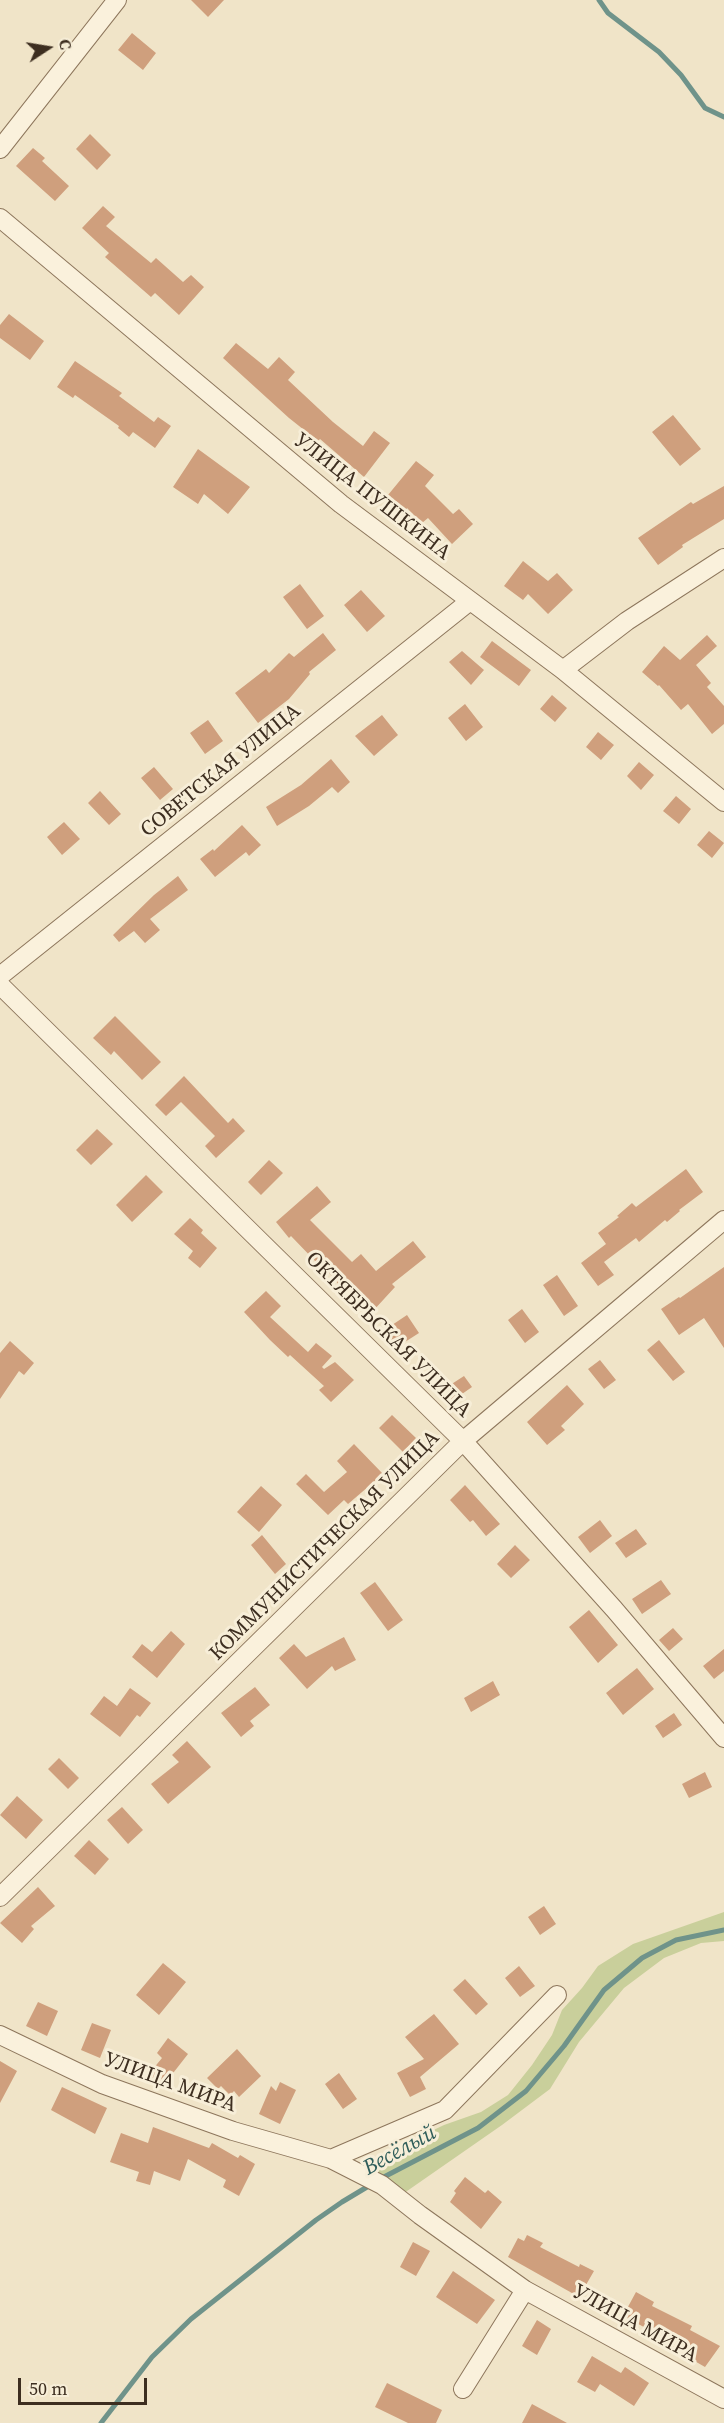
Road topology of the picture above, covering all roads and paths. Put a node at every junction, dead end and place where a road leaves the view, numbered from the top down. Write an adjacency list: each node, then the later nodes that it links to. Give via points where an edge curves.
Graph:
1 (117, 0): 2 (street)
2 (0, 149)
3 (0, 218): 5 (street, УЛИЦА ПУШКИНА, via 341,504)
4 (724, 558): 6 (street, via 627,621)
5 (470, 601): 6 (street, УЛИЦА ПУШКИНА); 8 (street, СОВЕТСКАЯ УЛИЦА)
6 (563, 670): 7 (street, УЛИЦА ПУШКИНА)
7 (724, 802)
8 (0, 976)
9 (0, 985): 11 (street, ОКТЯБРЬСКАЯ УЛИЦА)
10 (724, 1220): 11 (street, КОММУНИСТИЧЕСКАЯ УЛИЦА)
11 (464, 1441): 12 (street, ОКТЯБРЬСКАЯ УЛИЦА); 13 (street, КОММУНИСТИЧЕСКАЯ УЛИЦА)
12 (724, 1738)
13 (0, 1898)
14 (557, 1995): 16 (street, via 445,2110)
15 (0, 2035): 16 (street, УЛИЦА МИРА, via 102,2084 233,2131)
16 (331, 2159): 17 (street, УЛИЦА МИРА, via 381,2186)
17 (525, 2290): 18 (street); 19 (street, УЛИЦА МИРА)
18 (463, 2389)
19 (724, 2399)

